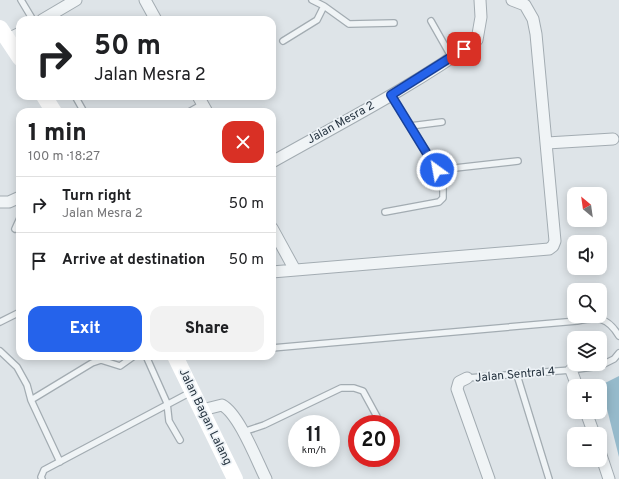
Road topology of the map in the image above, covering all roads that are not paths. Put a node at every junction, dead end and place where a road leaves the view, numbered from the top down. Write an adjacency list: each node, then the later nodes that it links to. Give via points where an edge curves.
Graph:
1 (21, 0): 8 (lane)
2 (76, 0): 9 (street)
3 (145, 0): 10 (street)
4 (312, 0): 7 (lane)
5 (480, 0): 16 (street, Jalan Mesra 2, via 481,17 477,40)
6 (512, 0): 21 (street, via 525,5 533,19)
7 (324, 6): 12 (lane, via 349,24); 14 (lane, via 317,20)
8 (31, 16)
9 (49, 16)
10 (154, 16)
11 (431, 21): 16 (lane)
12 (394, 23)
13 (8, 36): 15 (main road)
14 (283, 41)
15 (16, 51)
16 (452, 58): 17 (street, Jalan Mesra 2)
17 (391, 95): 19 (lane); 22 (street, Jalan Mesra 2)
18 (442, 122): 19 (lane)
19 (410, 126): 24 (lane)
20 (613, 139): 21 (street)
21 (547, 143): 29 (street, via 555,241 549,249)
22 (276, 160)
23 (518, 161): 24 (lane)
24 (437, 170): 27 (lane, via 443,178 443,198 439,202)
25 (16, 199): 26 (street)
26 (0, 202)
27 (385, 212)
28 (276, 235): 29 (street)
29 (295, 270): 30 (street)
30 (276, 272)
31 (16, 314): 32 (lane)
32 (0, 322)
33 (619, 336): 34 (lane, via 614,327 595,318)
34 (276, 348)
35 (0, 351): 47 (lane, via 17,367 27,385)
36 (619, 353): 42 (lane)
37 (101, 360): 39 (lane, via 120,366)
38 (101, 360): 47 (lane, via 92,362)
39 (128, 360)
40 (148, 360): 48 (lane)
41 (179, 360): 46 (main road, Jalan Bagan Lalang)
42 (607, 362)
43 (567, 370): 44 (lane, Jalan Sentral 4)
44 (517, 375): 45 (lane, Jalan Sentral 4); 59 (lane)
45 (467, 378): 58 (street, via 459,382 457,389)
46 (192, 391): 48 (lane); 49 (main road, Jalan Bagan Lalang)
47 (31, 400): 53 (lane)
48 (167, 403): 52 (lane, via 169,421); 53 (lane)
49 (202, 410): 51 (street, via 222,405 229,408); 56 (main road, Jalan Bagan Lalang)
50 (376, 415): 51 (lane, via 363,391 341,388 264,425)
51 (243, 432): 57 (street)
52 (180, 440)
53 (60, 462): 55 (lane, via 44,470)
54 (605, 467): 60 (street)
55 (42, 479)
56 (235, 479)
57 (266, 479)
58 (489, 479)
59 (549, 479)
60 (609, 479)

